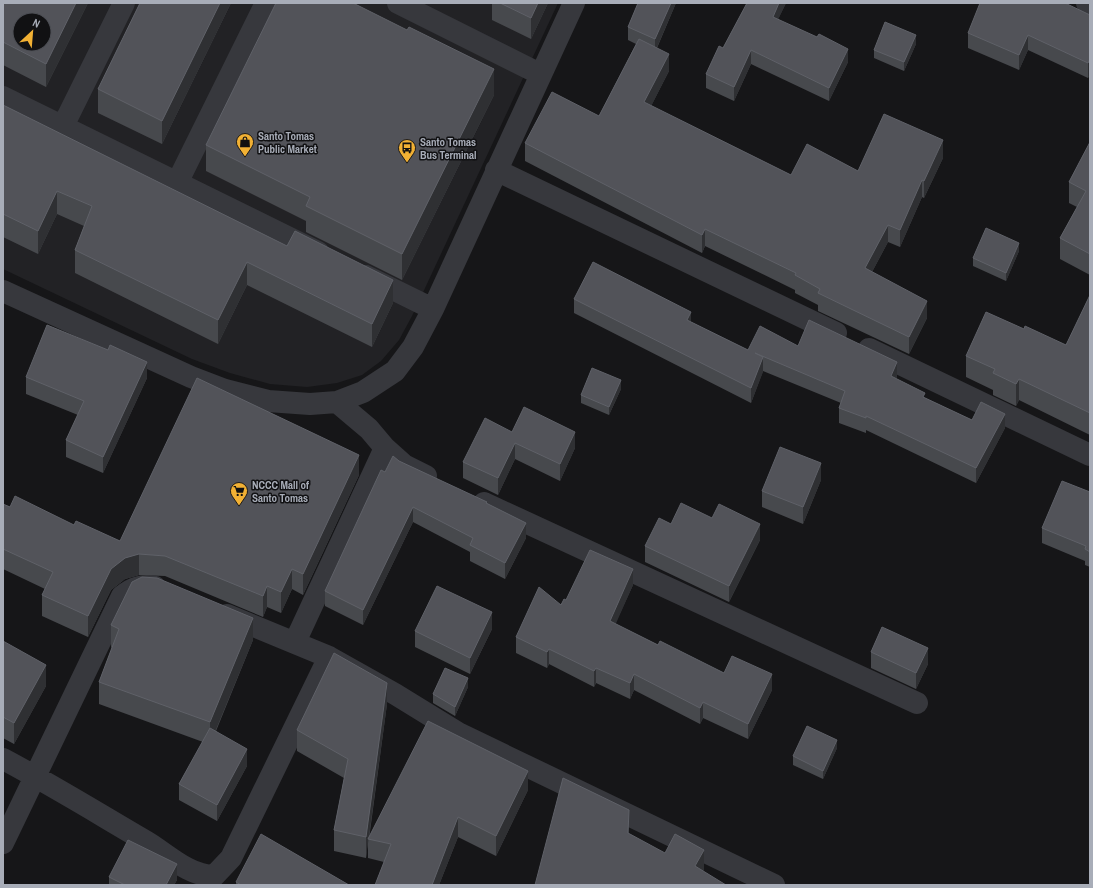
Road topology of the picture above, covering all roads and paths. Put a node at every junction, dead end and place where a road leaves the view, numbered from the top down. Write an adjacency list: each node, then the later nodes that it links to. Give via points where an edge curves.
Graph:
1 (124, 3): 9 (street)
2 (266, 3): 11 (street)
3 (398, 3): 7 (street)
4 (574, 3): 7 (street)
5 (1087, 3): 6 (street)
6 (1090, 5)
7 (540, 74): 10 (street)
8 (3, 97): 9 (street)
9 (63, 126): 11 (street)
10 (496, 170): 13 (street); 16 (street)
11 (177, 182): 13 (street)
12 (3, 291): 14 (street, via 225,390 268,401 310,404)
13 (433, 309): 14 (street, via 413,347 395,371 363,392)
14 (337, 402): 15 (street, via 369,429)
15 (385, 448): 17 (street, via 404,464); 21 (street)
16 (1090, 455)
17 (442, 484)
18 (463, 494): 23 (street)
19 (174, 594): 25 (street, via 160,588 141,585 122,596)
20 (210, 608): 21 (street)
21 (295, 642): 22 (street)
22 (329, 657): 25 (street, via 231,858 214,876 202,876 187,868); 27 (street, via 460,734)
23 (917, 703)
24 (3, 759): 25 (street)
25 (35, 776): 26 (street)
26 (3, 843)
27 (774, 885)

